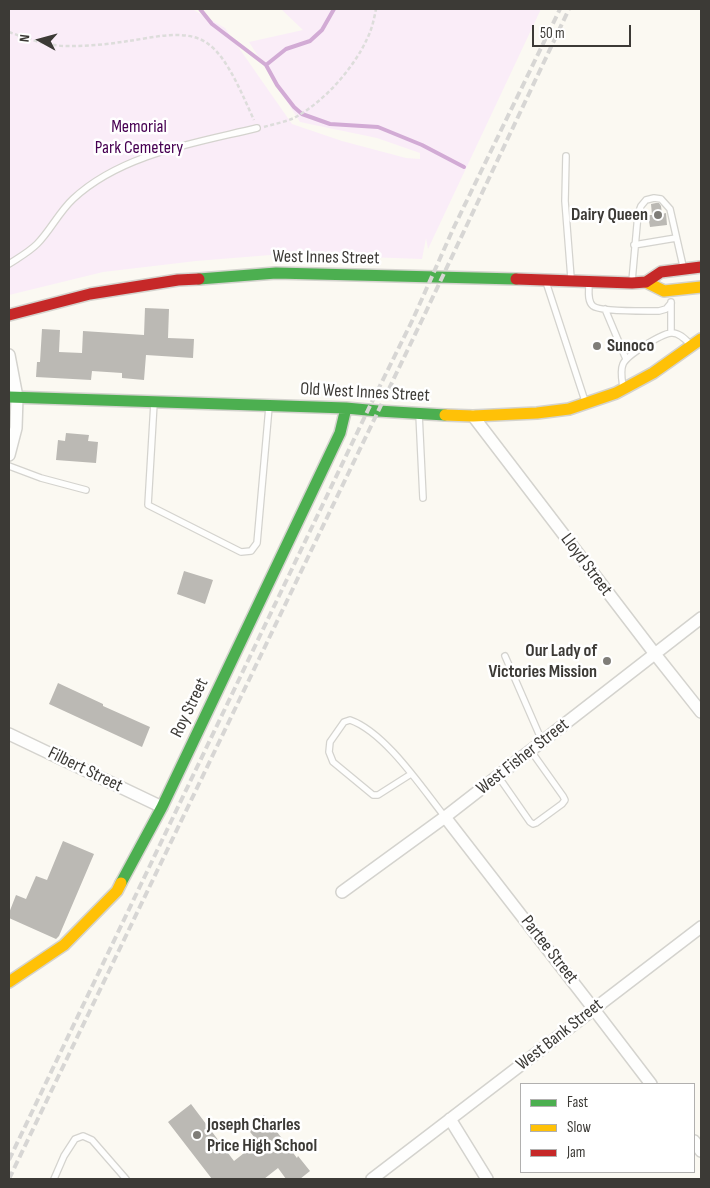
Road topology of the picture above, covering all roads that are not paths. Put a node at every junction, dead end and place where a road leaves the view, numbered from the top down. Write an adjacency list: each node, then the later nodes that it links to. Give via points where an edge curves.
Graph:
1 (257, 128): 5 (lane, via 156,153 124,165 72,199 38,243)
2 (566, 156): 9 (lane, via 565,201)
3 (676, 238): 4 (lane); 4 (lane, via 670,209 661,199 654,198 641,206); 7 (lane)
4 (634, 245): 12 (lane)
5 (9, 264)
6 (701, 268): 7 (street, West Innes Street)
7 (684, 269): 11 (street, West Innes Street, via 662,272)
8 (545, 279): 9 (street, West Innes Street); 17 (street, West Innes Street, via 276,273 139,286 90,294); 25 (lane)
9 (571, 281): 10 (street, West Innes Street)
10 (588, 282): 12 (street, West Innes Street); 16 (lane, via 589,302 596,308)
11 (646, 282): 12 (street, West Innes Street); 14 (street, West Innes Street, via 664,291)
12 (632, 283)
13 (701, 287): 14 (street, West Innes Street)
14 (671, 290): 15 (lane)
15 (671, 303): 16 (lane, via 659,311); 18 (lane)
16 (605, 309): 21 (lane)
17 (9, 315)
18 (672, 333): 19 (lane); 21 (lane)
19 (697, 342): 22 (street, Old West Innes Street, via 653,374)
20 (9, 355): 23 (street)
21 (626, 359): 22 (lane, via 622,366)
22 (623, 389): 25 (street, Old West Innes Street)
23 (13, 397): 24 (street, Old West Innes Street); 30 (street, via 16,428)
24 (154, 402): 26 (street, Old West Innes Street); 26 (lane, via 148,505 241,552 251,551 257,543)
25 (585, 404): 29 (street, Old West Innes Street, via 537,413)
26 (270, 405): 27 (street, Old West Innes Street)
27 (346, 408): 28 (street, Old West Innes Street); 43 (street, Roy Street, via 340,433)
28 (419, 414): 29 (street, Old West Innes Street); 33 (lane)
29 (473, 416): 35 (street, Lloyd Street)
30 (9, 455)
31 (9, 466): 32 (lane)
32 (86, 490)
33 (423, 498)
34 (701, 618): 35 (street, West Fisher Street)
35 (655, 654): 37 (street, Lloyd Street); 39 (street, West Fisher Street)
36 (505, 656): 39 (lane)
37 (701, 712)
38 (9, 734): 43 (street, Filbert Street)
39 (542, 742): 40 (street, West Fisher Street)
40 (531, 751): 42 (street, West Fisher Street); 42 (lane, via 563,796 562,804 533,824)
41 (411, 774): 41 (lane, via 376,734 360,723 344,722 330,742 333,762 373,795); 44 (lane)
42 (498, 776): 44 (street, West Fisher Street)
43 (162, 807): 47 (street, Roy Street, via 117,891 64,945)
44 (445, 817): 45 (street, West Fisher Street); 48 (street, Partee Street)
45 (342, 892)
46 (701, 927): 48 (street, West Bank Street)
47 (9, 982)
48 (594, 1008): 49 (street, Partee Street); 50 (street, West Bank Street)
49 (650, 1083)
50 (450, 1119): 53 (street, West Bank Street); 54 (street)
51 (54, 1179): 52 (lane, via 75,1139 82,1136 92,1140)
52 (126, 1179)
53 (372, 1179)
54 (487, 1179)

